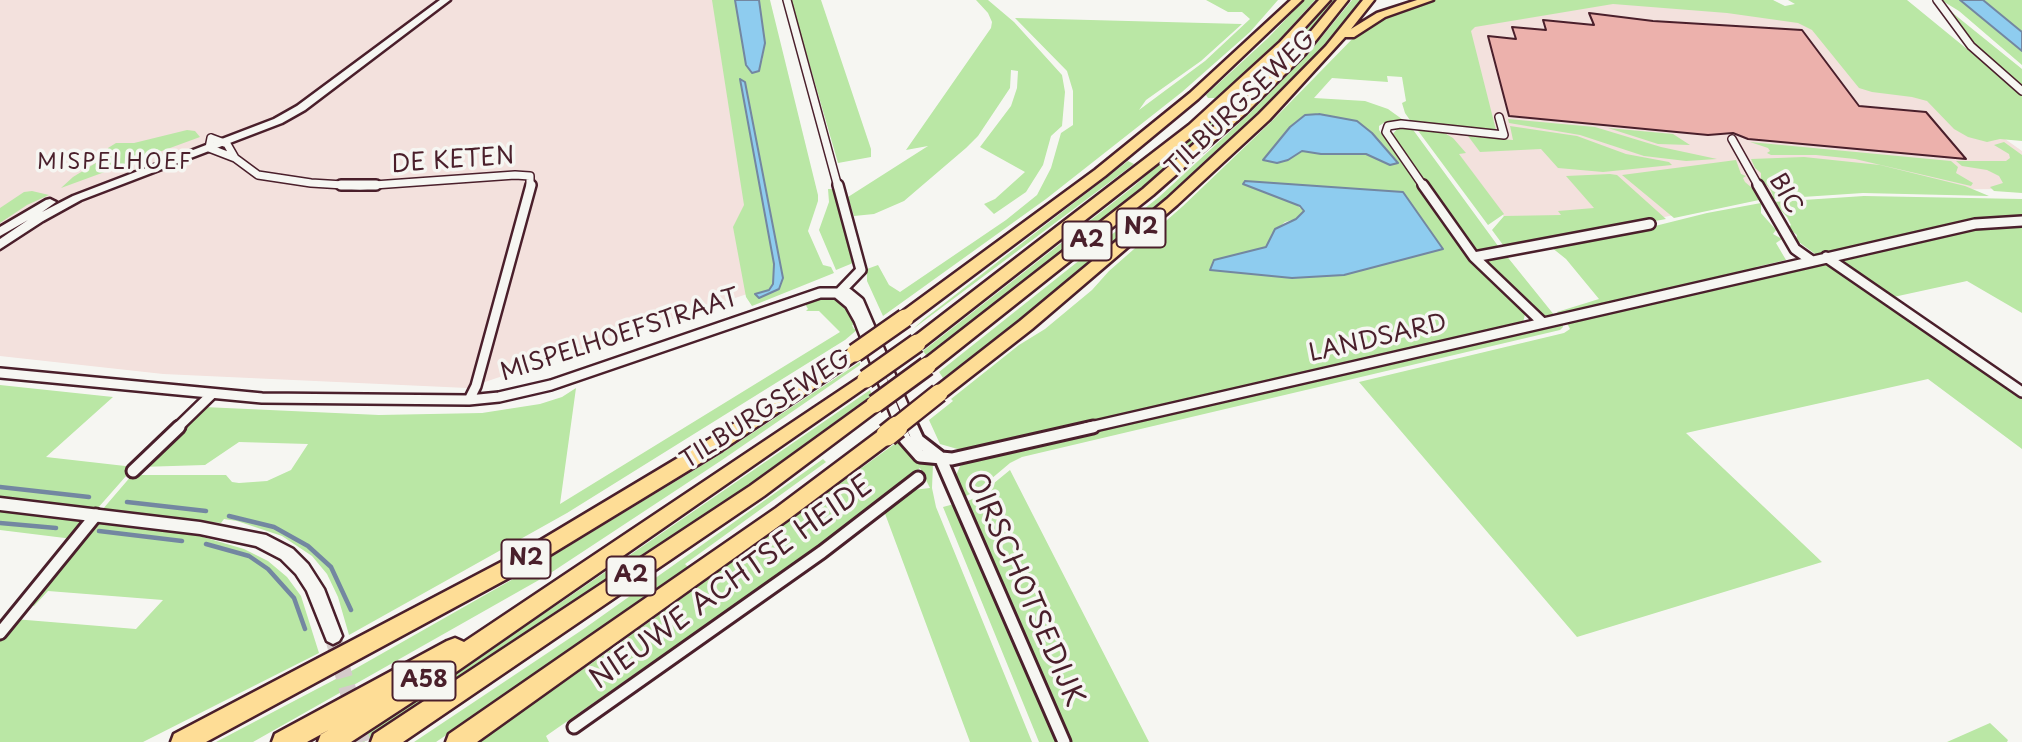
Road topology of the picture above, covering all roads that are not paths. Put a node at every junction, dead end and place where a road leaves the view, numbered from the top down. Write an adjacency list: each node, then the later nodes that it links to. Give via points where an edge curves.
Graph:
1 (431, 0): 17 (street, via 300,98)
2 (446, 0): 16 (street, via 301,108)
3 (787, 0): 26 (street, via 861,270)
4 (1285, 0): 11 (highway, N2)
5 (1297, 0): 11 (highway, TILBURGSEWEG / N2)
6 (1325, 0): 37 (highway, TILBURGSEWEG / A2, bridge, via 1194,128 917,343)
7 (1343, 0): 44 (highway, TILBURGSEWEG / A2, bridge, via 1301,51 1210,137 1022,293 757,491)
8 (1370, 0): 12 (highway, TILBURGSEWEG / N2)
9 (1428, 0): 12 (highway, N2, via 1381,15)
10 (1937, 0): 13 (street, via 1972,46)
11 (1270, 28): 41 (highway, TILBURGSEWEG / N2, bridge, via 1100,173 905,318 715,445 533,555)
12 (1330, 48): 45 (highway, TILBURGSEWEG / N2, bridge, via 1172,202 1026,325 783,513)
13 (2022, 91)
14 (1499, 117): 23 (street, via 1504,135 1401,124 1387,129 1387,136)
15 (1732, 139): 25 (street, BIC, via 1795,249)
16 (223, 142): 17 (street); 18 (street, DE KETEN)
17 (210, 143): 18 (street, DE KETEN); 21 (street, via 55,199); 22 (street, via 77,198)
18 (235, 158): 31 (street, DE KETEN, via 258,175 335,185 530,176)
19 (2022, 221): 24 (street, LANDSARD, via 1975,224)
20 (1650, 225): 23 (street)
21 (0, 232)
22 (0, 245)
23 (1474, 257): 27 (street)
24 (1826, 257): 25 (street, LANDSARD); 29 (street)
25 (1812, 261): 27 (street, LANDSARD)
26 (838, 294): 31 (street, MISPELHOEFSTRAAT, via 820,293 551,385); 32 (street, OIRSCHOTSEDIJK, via 859,320 905,439 920,456)
27 (1542, 322): 32 (street, LANDSARD, via 965,458)
28 (0, 373): 30 (street, MISPELHOEFSTRAAT)
29 (2022, 392)
30 (211, 395): 31 (street, MISPELHOEFSTRAAT); 33 (street)
31 (469, 400)
32 (940, 457): 46 (street, OIRSCHOTSEDIJK)
33 (133, 471)
34 (918, 478): 40 (street, NIEUWE ACHTSE HEIDE, via 822,552)
35 (0, 504): 36 (street)
36 (96, 515): 38 (street); 39 (street, via 260,540 287,554 302,569)
37 (517, 616): 42 (highway, A2); 43 (highway, TILBURGSEWEG / A58)
38 (0, 633)
39 (333, 636)
40 (574, 727)
41 (183, 742)
42 (284, 742)
43 (330, 742)
44 (383, 742)
45 (457, 742)
46 (1064, 742)

